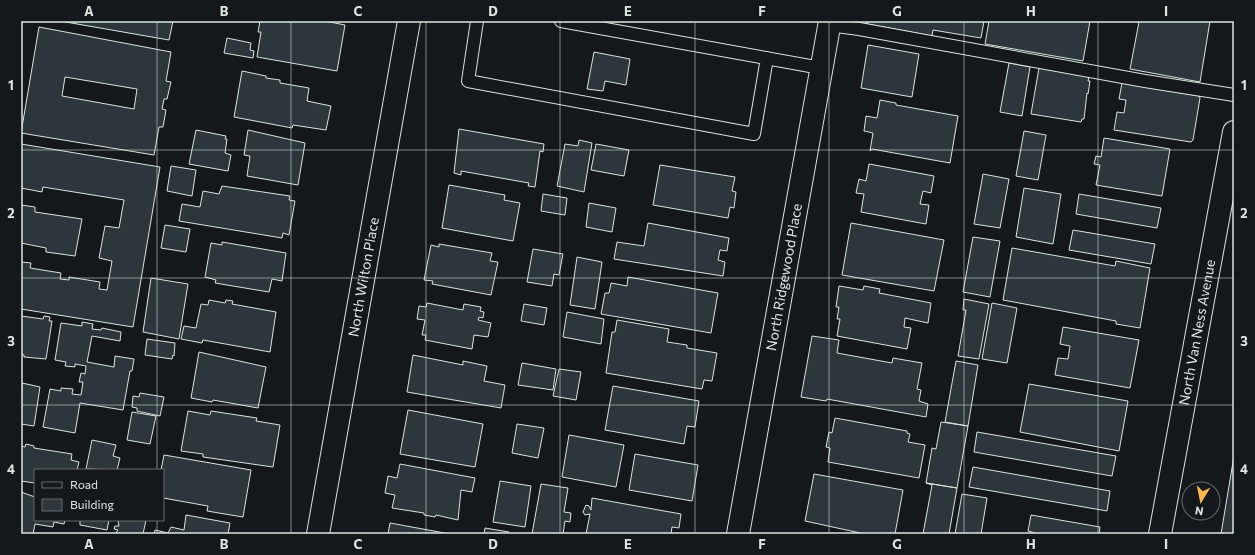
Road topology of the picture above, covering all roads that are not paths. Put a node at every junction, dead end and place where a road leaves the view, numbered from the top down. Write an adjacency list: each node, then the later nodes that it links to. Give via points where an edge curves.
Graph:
1 (409, 21): 9 (street, North Wilton Place)
2 (478, 21): 5 (lane, via 468,81 754,134)
3 (561, 21): 5 (lane)
4 (830, 23): 6 (street, North Ridgewood Place); 7 (lane)
5 (767, 58): 6 (lane)
6 (821, 68): 10 (street, North Ridgewood Place)
7 (1234, 95)
8 (1234, 132): 11 (street, North Van Ness Avenue)
9 (318, 534)
10 (738, 534)
11 (1160, 534)

